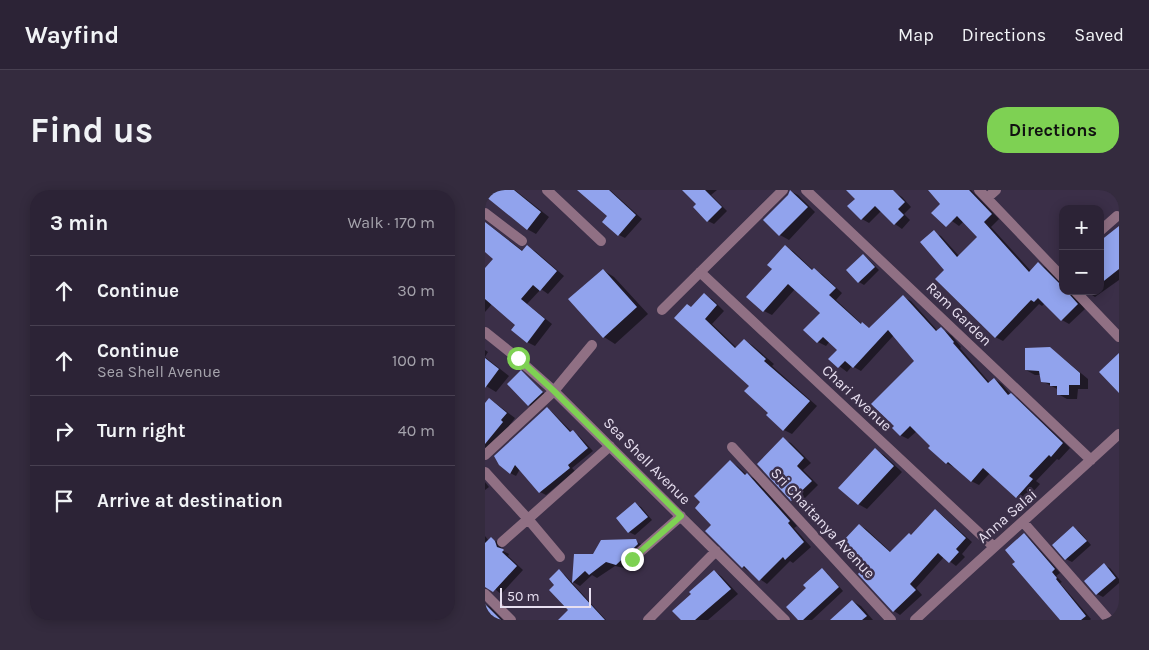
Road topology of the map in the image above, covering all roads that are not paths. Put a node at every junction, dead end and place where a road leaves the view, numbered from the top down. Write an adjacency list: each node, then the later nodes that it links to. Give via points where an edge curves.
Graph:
1 (547, 190): 11 (street)
2 (783, 190): 13 (street)
3 (807, 190): 24 (street, Ram Garden)
4 (979, 190): 6 (street)
5 (996, 190): 6 (street)
6 (987, 198): 12 (street)
7 (485, 213): 10 (street)
8 (1117, 216): 9 (street)
9 (1104, 227)
10 (522, 241)
11 (601, 241)
12 (1059, 270)
13 (700, 272): 15 (street); 30 (street, Chari Avenue)
14 (1079, 295): 17 (street)
15 (662, 310)
16 (485, 332): 19 (street, Sea Shell Avenue)
17 (1119, 337)
18 (592, 345): 19 (street)
19 (554, 391): 21 (street, Sea Shell Avenue); 23 (street)
20 (1119, 434): 24 (street, Anna Salai)
21 (610, 446): 26 (street, Sea Shell Avenue); 27 (street)
22 (732, 447): 38 (street, Sri Chaitanya Avenue)
23 (485, 455)
24 (1091, 460): 28 (street, Anna Salai)
25 (485, 472): 27 (street)
26 (681, 516): 31 (street, Sea Shell Avenue); 33 (street)
27 (528, 519): 29 (street); 32 (street)
28 (1023, 522): 30 (street, Anna Salai); 40 (street)
29 (501, 542)
30 (993, 546): 39 (street, Anna Salai)
31 (716, 551): 36 (street); 37 (street, Sea Shell Avenue)
32 (560, 557)
33 (632, 559)
34 (485, 594): 35 (street)
35 (511, 620)
36 (648, 620)
37 (785, 620)
38 (891, 620)
39 (915, 620)
40 (1109, 620)

